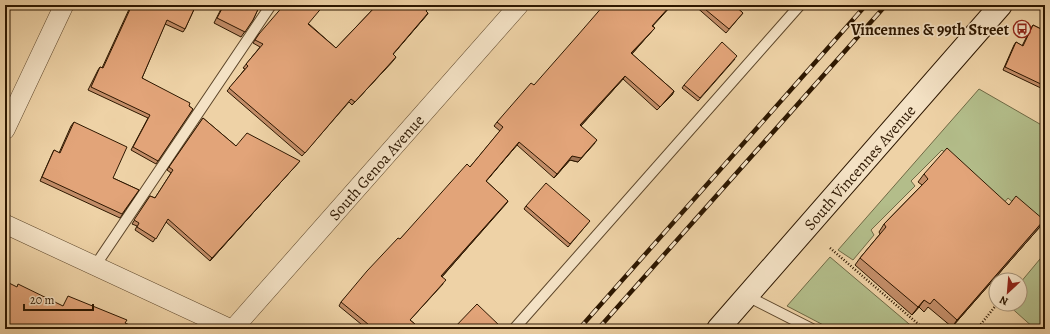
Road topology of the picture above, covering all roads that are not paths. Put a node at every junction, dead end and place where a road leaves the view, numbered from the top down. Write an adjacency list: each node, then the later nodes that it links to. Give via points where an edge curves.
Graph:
1 (64, 5): 6 (street)
2 (271, 5): 8 (lane)
3 (519, 5): 10 (street, South Genoa Avenue)
4 (800, 5): 11 (lane)
5 (1001, 5): 9 (main road, South Vincennes Avenue)
6 (5, 130)
7 (5, 224): 8 (street)
8 (96, 266): 10 (street)
9 (747, 296): 12 (main road, South Vincennes Avenue); 13 (lane)
10 (232, 329)
11 (514, 329)
12 (718, 329)
13 (812, 329)

